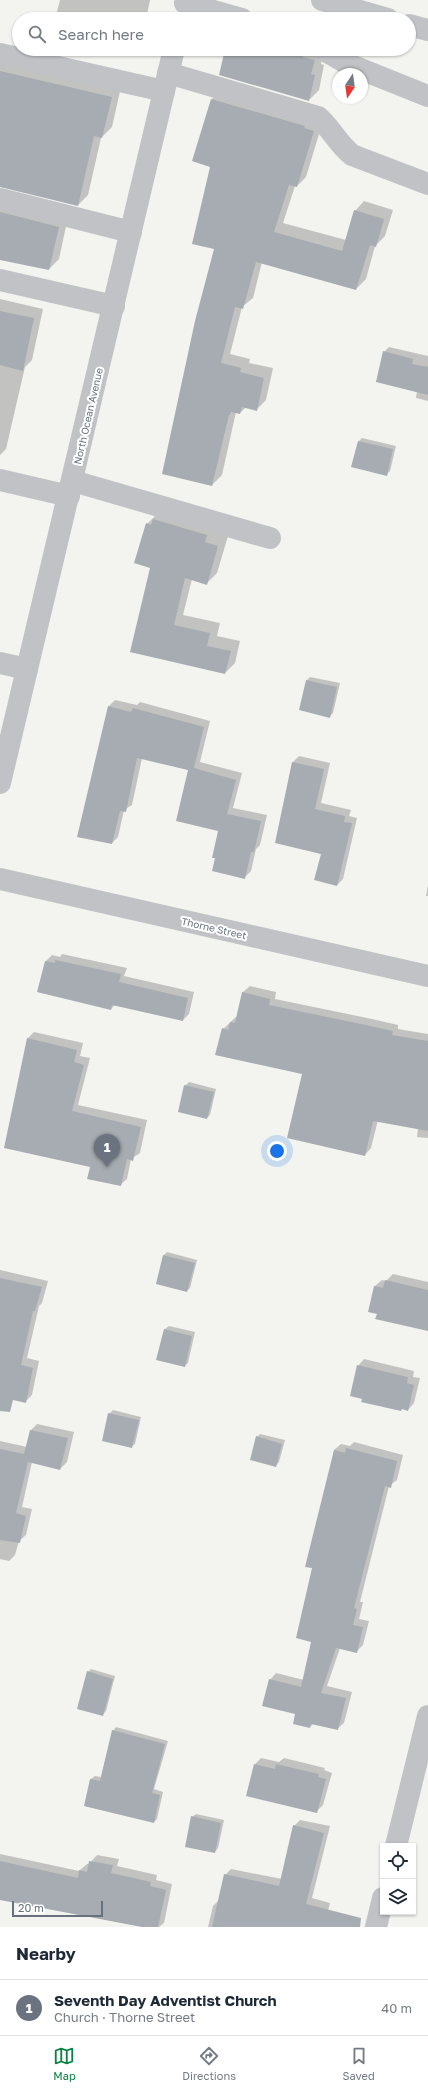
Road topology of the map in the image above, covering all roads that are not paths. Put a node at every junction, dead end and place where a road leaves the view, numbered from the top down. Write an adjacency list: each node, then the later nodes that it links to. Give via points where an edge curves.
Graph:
1 (322, 0): 4 (street)
2 (184, 7): 3 (street)
3 (208, 12)
4 (364, 12)
5 (416, 27): 6 (street)
6 (428, 30)
7 (0, 54): 10 (street)
8 (172, 56): 10 (street, North Ocean Avenue)
9 (334, 56): 11 (street)
10 (166, 82): 12 (street, via 318,117 329,126 342,147 352,154); 14 (street, North Ocean Avenue)
11 (428, 96)
12 (428, 184)
13 (0, 199): 14 (street)
14 (131, 232): 16 (street, North Ocean Avenue)
15 (0, 280): 16 (street)
16 (114, 306): 18 (street, North Ocean Avenue)
17 (0, 480): 18 (street)
18 (71, 488): 19 (street); 21 (street, North Ocean Avenue)
19 (270, 538)
20 (0, 663): 21 (street)
21 (27, 669): 22 (street, North Ocean Avenue)
22 (0, 783)
23 (0, 879): 24 (street, Thorne Street)
24 (428, 976)
25 (428, 1716): 26 (street)
26 (397, 1843)
27 (380, 1910): 28 (street)
28 (376, 1927)

